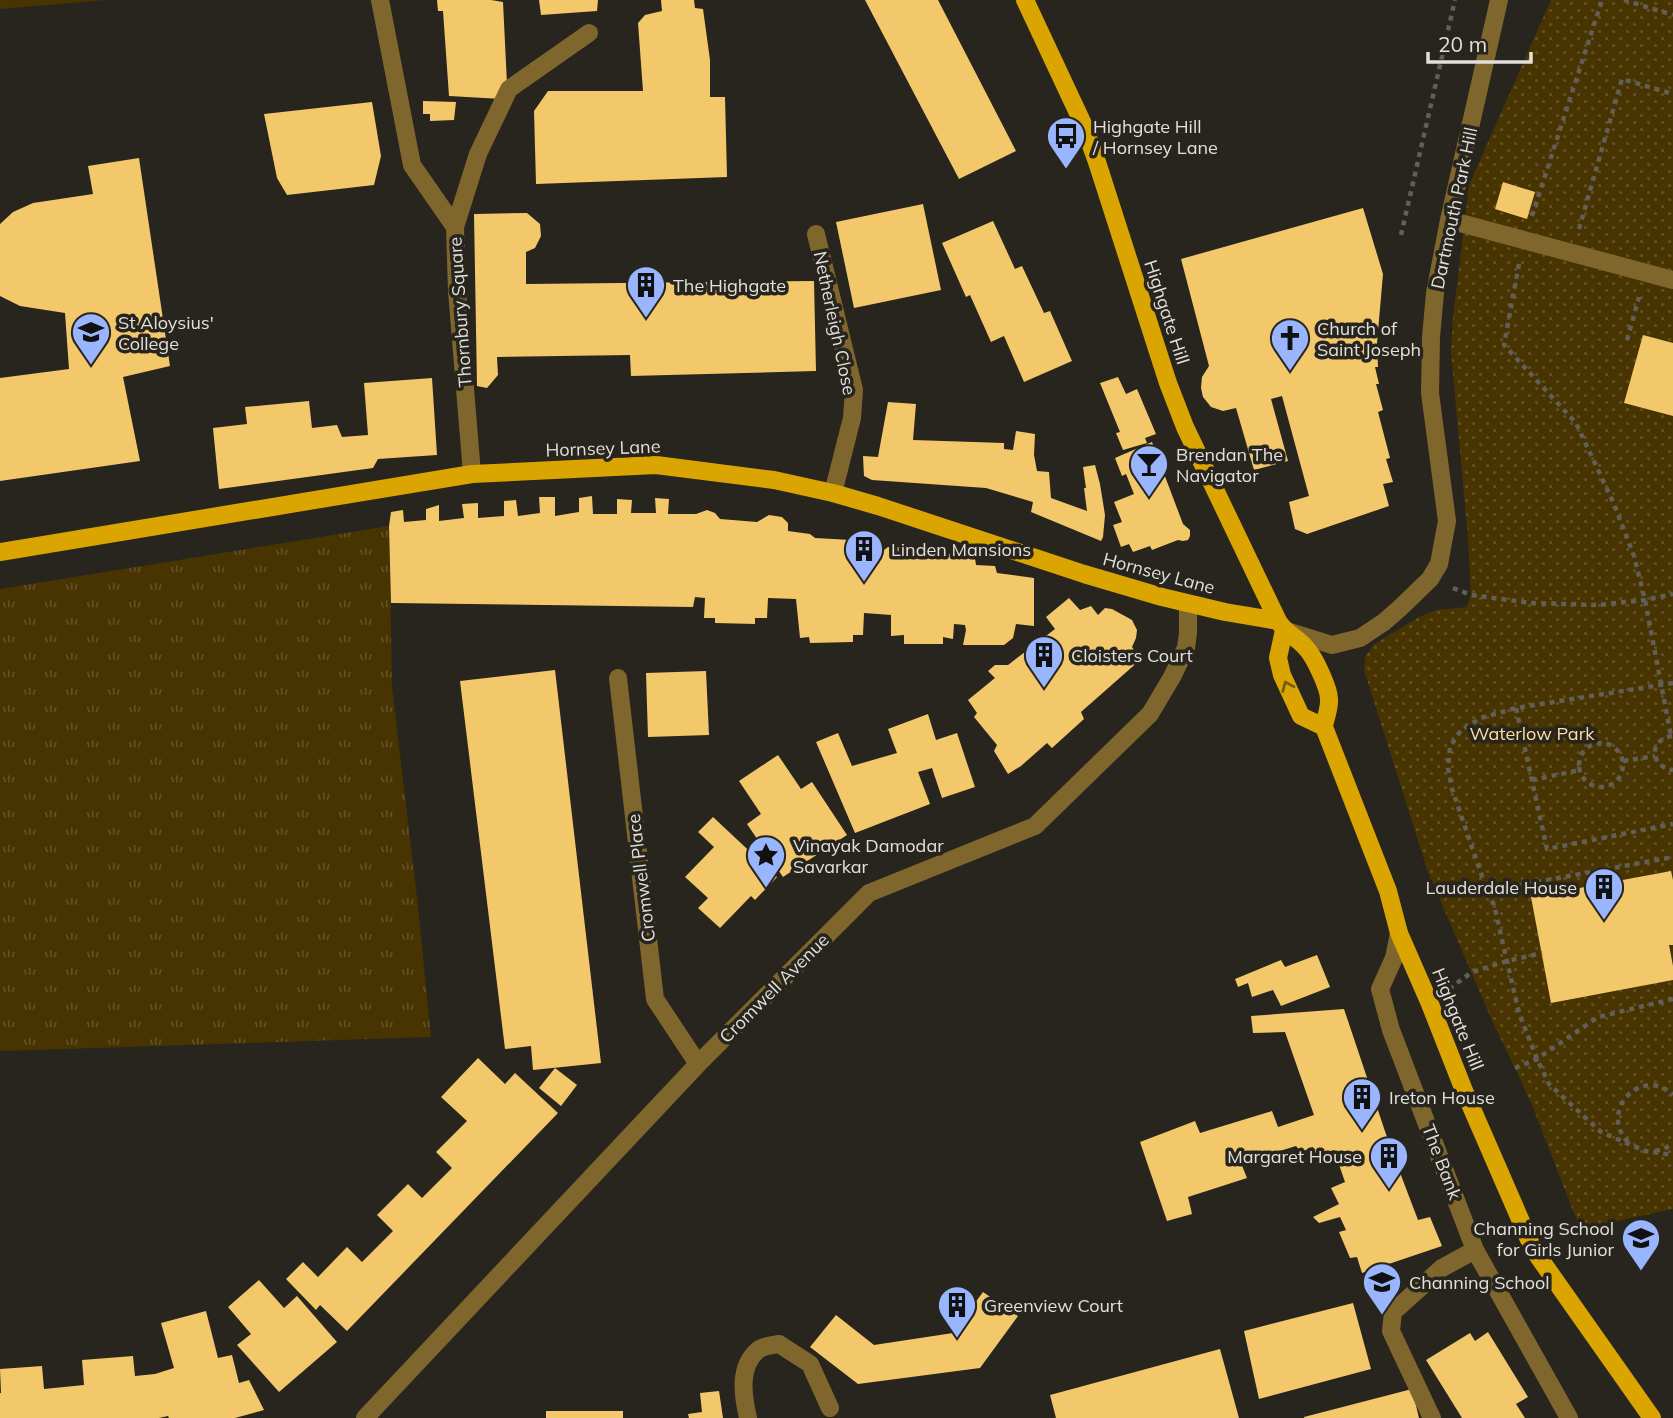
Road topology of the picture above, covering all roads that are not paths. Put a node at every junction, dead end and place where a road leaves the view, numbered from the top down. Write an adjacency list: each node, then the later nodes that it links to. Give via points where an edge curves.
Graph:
1 (380, 0): 6 (street, via 412,165)
2 (1025, 0): 13 (main road, Highgate Hill, via 1093,150 1172,394)
3 (1499, 0): 5 (street, Dartmouth Park Hill)
4 (589, 33): 6 (street, Thornbury Square, via 509,89 478,154)
5 (1449, 220): 8 (street); 13 (street, Dartmouth Park Hill, via 1431,337 1430,393 1447,521 1439,564 1430,579 1360,638 1332,645)
6 (455, 227): 9 (street, Thornbury Square)
7 (816, 234): 10 (street, Netherleigh Close, via 854,390 852,418)
8 (1673, 280)
9 (472, 474): 10 (main road, Hornsey Lane, via 656,465 774,480); 11 (main road, Hornsey Lane)
10 (833, 493): 12 (main road, Hornsey Lane)
11 (0, 552)
12 (1188, 604): 13 (main road, Hornsey Lane); 17 (street, Cromwell Avenue, via 1186,648 1150,714 1035,826 869,893)
13 (1281, 625): 15 (main road, Highgate Hill, via 1306,646 1317,664 1329,699); 15 (main road, one-way to 13, via 1301,716 1282,675 1278,658)
14 (618, 678): 17 (street, Cromwell Place, via 654,999)
15 (1324, 727): 16 (main road, Highgate Hill, via 1388,891)
16 (1399, 933): 18 (street, The Bank, via 1380,989 1391,1030); 24 (main road, Highgate Hill, via 1533,1249)
17 (698, 1064): 20 (street, Cromwell Avenue)
18 (1475, 1251): 22 (street, via 1442,1268 1393,1312 1391,1331); 23 (street, The Bank)
19 (830, 1408): 21 (street, via 810,1364 779,1344 759,1349 749,1362 743,1380)
20 (365, 1418)
21 (748, 1418)
22 (1432, 1418)
23 (1569, 1418)
24 (1651, 1418)

